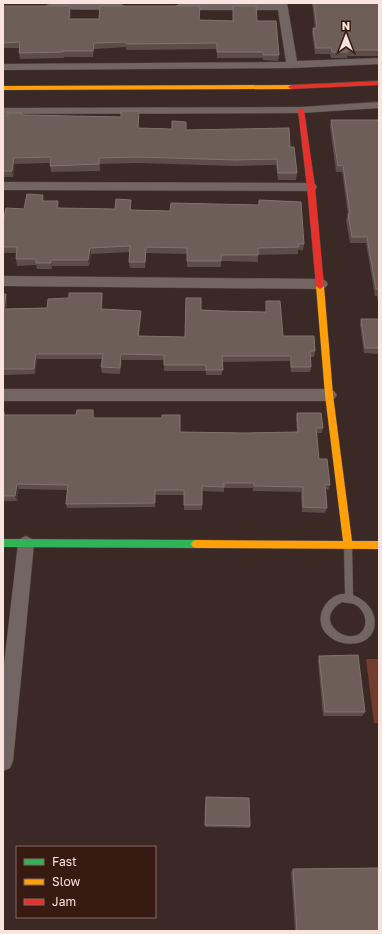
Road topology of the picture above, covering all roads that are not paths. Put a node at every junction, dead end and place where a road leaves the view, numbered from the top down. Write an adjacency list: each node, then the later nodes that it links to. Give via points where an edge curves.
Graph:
1 (282, 5): 4 (street); 6 (street)
2 (35, 7): 3 (street)
3 (131, 7)
4 (170, 7)
5 (379, 61): 6 (street)
6 (292, 65): 7 (street)
7 (3, 67)
8 (379, 84): 9 (street, via 297,87)
9 (3, 88)
10 (379, 105): 12 (street)
11 (3, 110): 12 (street)
12 (301, 110): 14 (street)
13 (3, 186): 14 (street)
14 (311, 187): 16 (street)
15 (3, 281): 16 (street)
16 (321, 284): 18 (street)
17 (3, 395): 18 (street)
18 (330, 395): 21 (street)
19 (3, 543): 20 (street)
20 (26, 544): 21 (street); 24 (street)
21 (348, 544): 22 (street); 23 (lane)
22 (379, 545)
23 (349, 598): 23 (lane, via 364,605 371,618 368,632 355,640 347,640 334,634 329,629 325,616 326,610 335,600)
24 (5, 729): 25 (street)
25 (3, 761)

